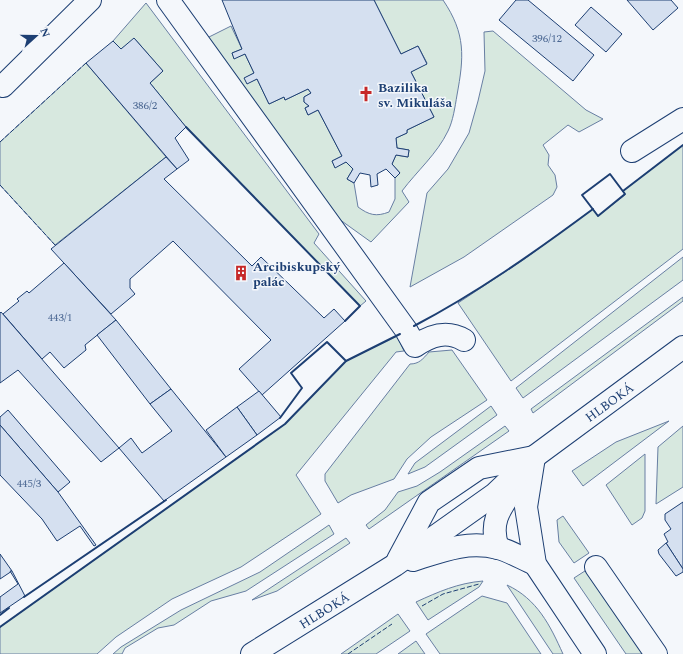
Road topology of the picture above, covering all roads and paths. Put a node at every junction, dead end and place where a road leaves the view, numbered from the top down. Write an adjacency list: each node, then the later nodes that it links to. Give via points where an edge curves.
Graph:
1 (90, 0): 3 (street, via 3,86)
2 (168, 0): 6 (street, via 415,346 433,336 448,334)
3 (0, 85)
4 (683, 119): 5 (street)
5 (632, 151)
6 (464, 340)
7 (683, 347): 8 (street, HLBOKÁ)
8 (534, 457): 9 (street, HLBOKÁ, via 496,518 494,530); 10 (street, via 526,507); 11 (street, HLBOKÁ, via 495,494); 11 (street, HLBOKÁ, via 479,468 429,502)
9 (498, 548): 10 (street, HLBOKÁ); 11 (street, HLBOKÁ, via 459,546)
10 (535, 564): 14 (street)
11 (395, 565): 13 (street, HLBOKÁ)
12 (596, 567): 15 (street)
13 (252, 654)
14 (594, 654)
15 (656, 654)

